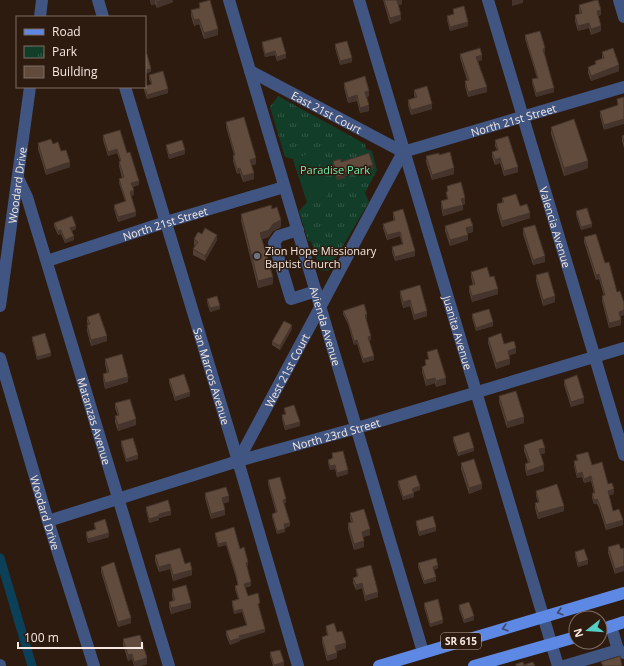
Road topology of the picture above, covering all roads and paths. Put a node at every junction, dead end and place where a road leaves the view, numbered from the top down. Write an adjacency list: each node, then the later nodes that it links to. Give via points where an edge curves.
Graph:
1 (42, 0): 7 (street)
2 (98, 0): 8 (street)
3 (229, 0): 10 (street, Avienda Avenue)
4 (359, 0): 15 (street, Juanita Avenue)
5 (488, 0): 14 (street, Valencia Avenue)
6 (619, 0): 9 (street)
7 (40, 16)
8 (103, 16)
9 (624, 17)
10 (250, 71): 15 (street, East 21st Court); 17 (street, Avienda Avenue)
11 (624, 87): 14 (street, North 21st Street)
12 (30, 88): 16 (street, Woodard Drive)
13 (124, 88): 18 (street, San Marcos Avenue)
14 (522, 117): 15 (street, North 21st Street); 26 (street, Valencia Avenue)
15 (403, 152): 23 (street, West 21st Court); 27 (street, Juanita Avenue)
16 (18, 178): 20 (street, Matanzas Avenue, via 27,197); 22 (street, Woodard Drive)
17 (284, 187): 18 (street, North 21st Street); 19 (street, Avienda Avenue)
18 (166, 222): 20 (street, North 21st Street); 30 (street, San Marcos Avenue)
19 (298, 230): 21 (street, Avienda Avenue); 21 (street, via 279,236 274,243 291,299)
20 (47, 261): 31 (street, Matanzas Avenue)
21 (316, 291): 23 (street, Avienda Avenue)
22 (0, 306)
23 (321, 307): 28 (street, Avienda Avenue); 30 (street, West 21st Court)
24 (624, 348): 26 (street, North 23rd Street)
25 (0, 358): 32 (street, Woodard Drive)
26 (595, 358): 27 (street, North 23rd Street); 29 (street, Valencia Avenue)
27 (476, 393): 28 (street, North 23rd Street); 34 (street, Juanita Avenue)
28 (357, 428): 30 (street, North 23rd Street); 40 (street, Avienda Avenue)
29 (624, 455)
30 (238, 461): 31 (street, North 23rd Street); 46 (street, San Marcos Avenue)
31 (118, 499): 32 (street, North 23rd Street); 45 (street, Matanzas Avenue)
32 (48, 521): 44 (street, Woodard Drive)
33 (624, 594): 34 (main road, SR 615, one-way to 34)
34 (543, 617): 39 (street, Juanita Avenue); 40 (main road, SR 615, one-way to 40)
35 (624, 622): 36 (main road)
36 (608, 627)
37 (608, 631): 41 (street)
38 (568, 640): 39 (main road, SR 615)
39 (551, 645): 43 (main road, SR 615); 49 (street, Juanita Avenue)
40 (423, 652): 47 (main road, SR 615)
41 (621, 652): 42 (street)
42 (588, 662): 50 (street)
43 (495, 663): 48 (main road, SR 615)
44 (94, 666)
45 (169, 666)
46 (298, 666)
47 (379, 666)
48 (474, 666)
49 (558, 666)
50 (564, 666)

